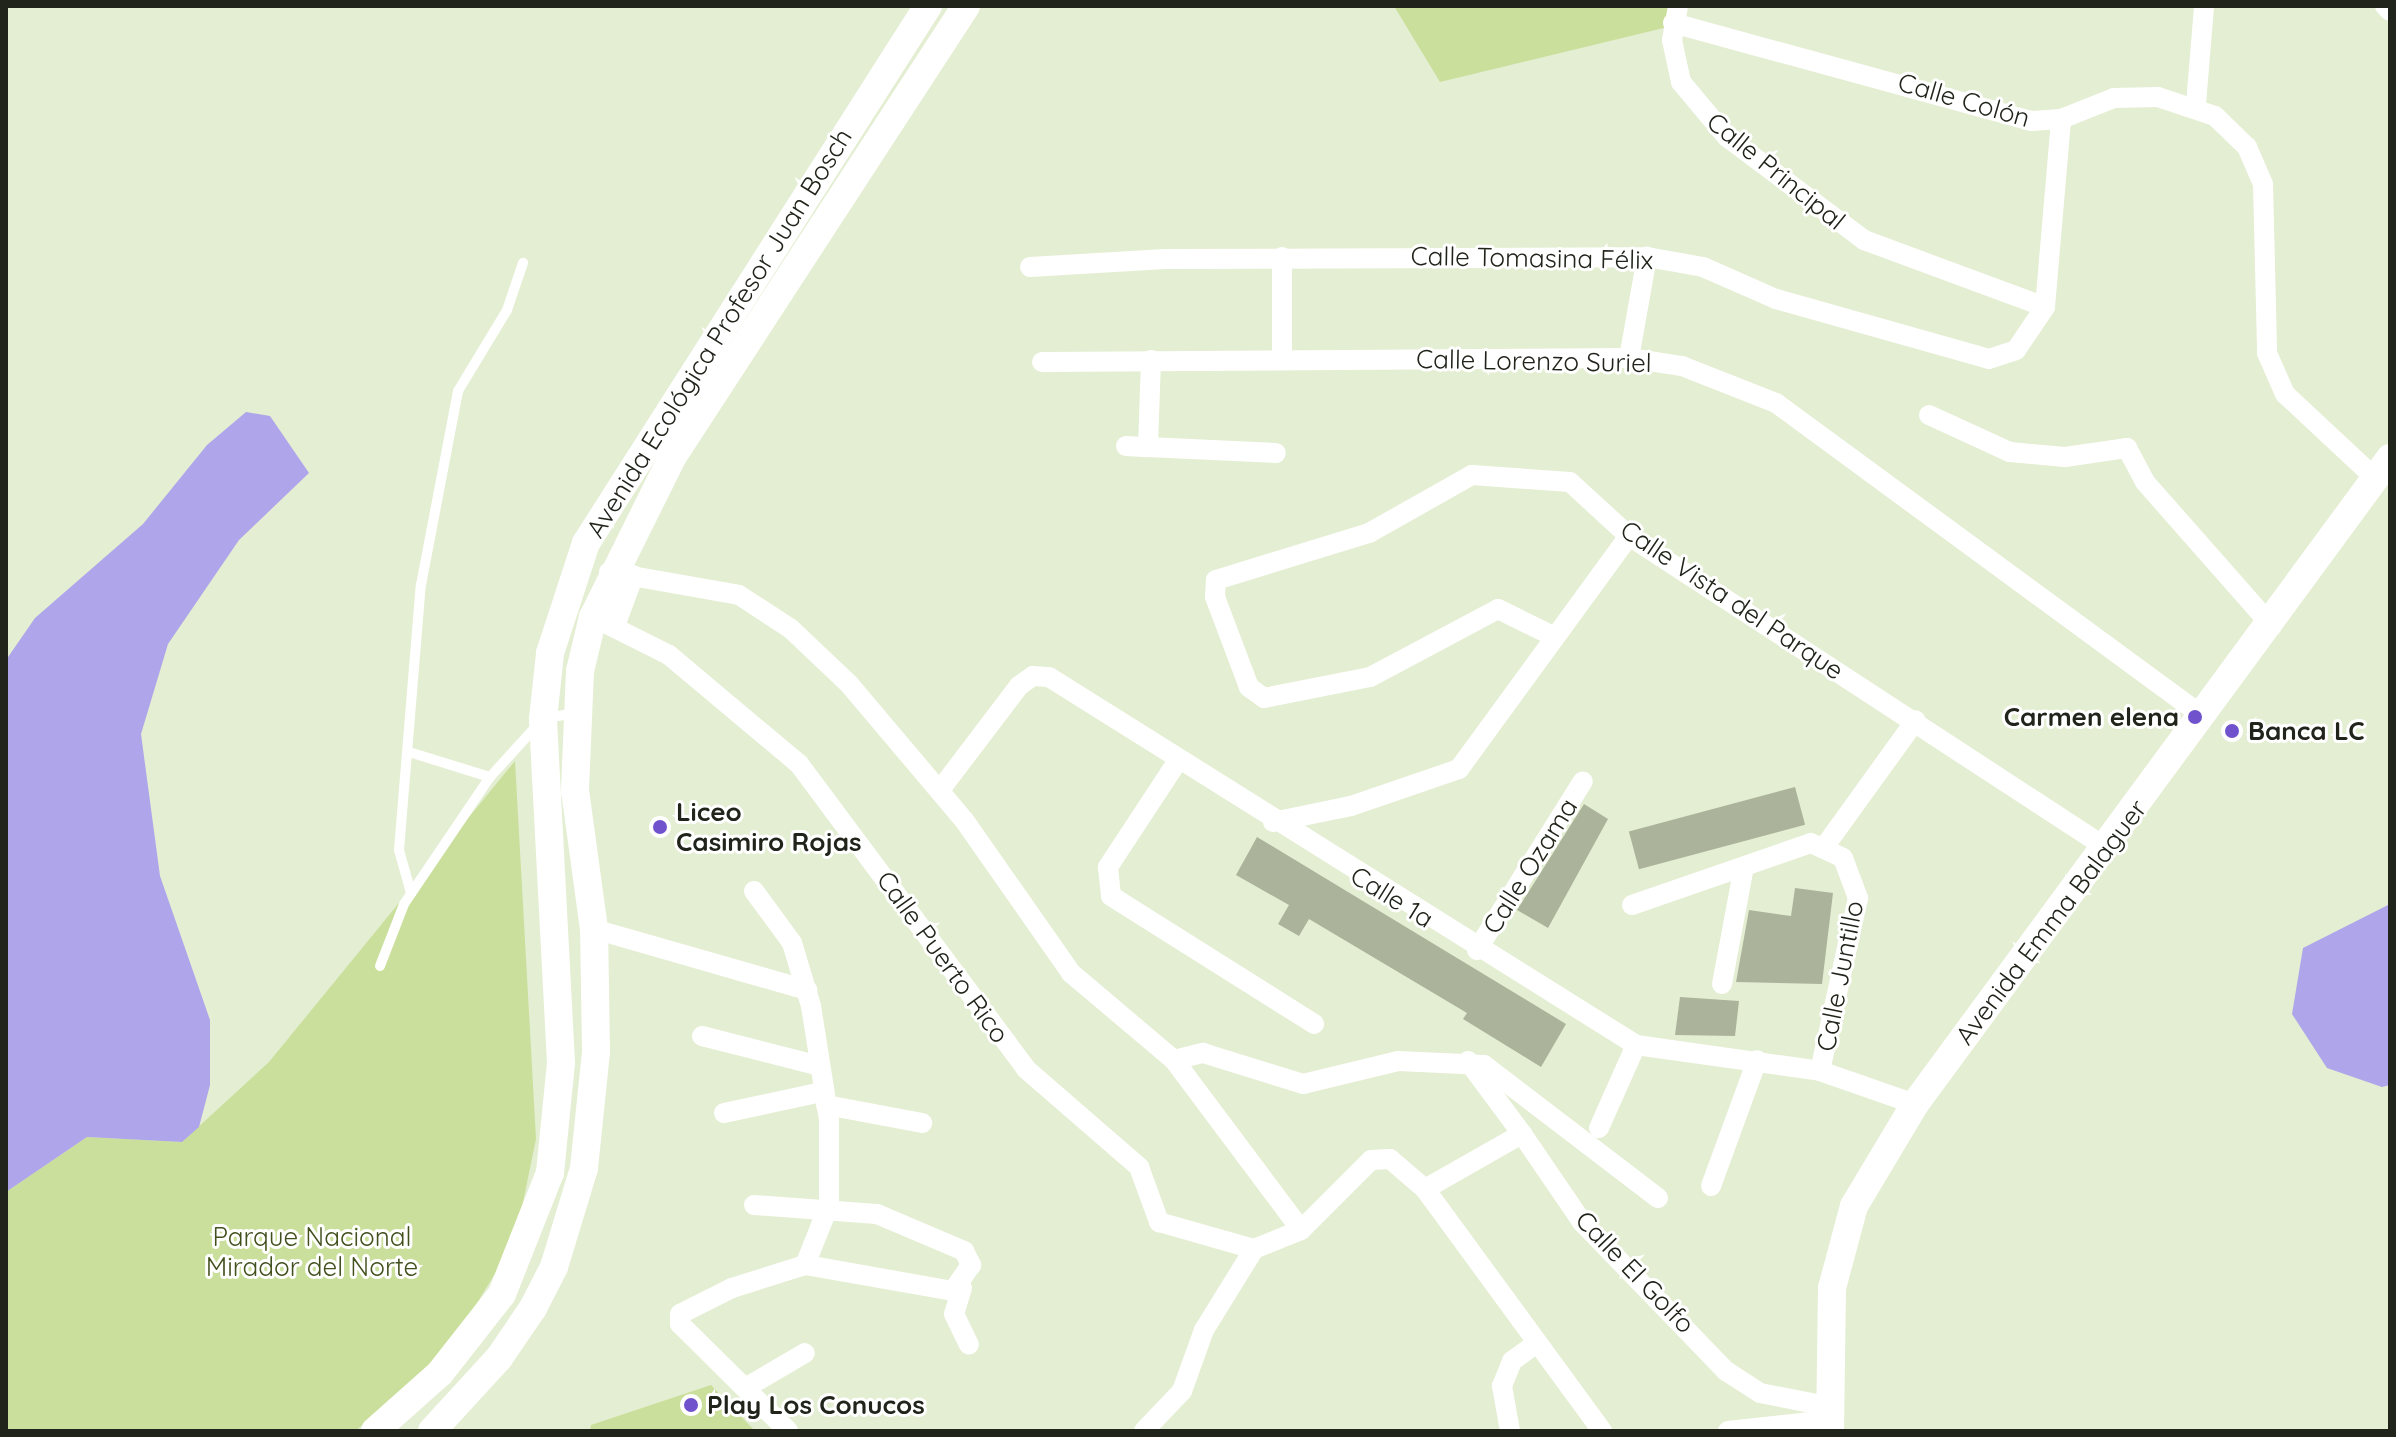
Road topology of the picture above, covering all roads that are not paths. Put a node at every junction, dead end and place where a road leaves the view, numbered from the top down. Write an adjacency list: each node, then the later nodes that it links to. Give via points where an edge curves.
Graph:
1 (2204, 6): 8 (street)
2 (2385, 6): 5 (street)
3 (964, 9): 9 (street, Avenida Ecológica Profesor Juan Bosch)
4 (925, 11): 7 (street, Avenida Ecológica Profesor Juan Bosch)
5 (2390, 11)
6 (1675, 15): 10 (street, Calle Colón, via 2031,121); 15 (street, Calle Principal, via 1681,82 1704,114 1824,216 1904,257)
7 (868, 98): 9 (street); 32 (street, Avenida Ecológica Profesor Juan Bosch, via 586,543 550,653)
8 (2196, 104): 10 (street, Calle Colón, via 2114,98); 24 (street, via 2247,147 2263,184 2267,353 2285,394)
9 (894, 117): 26 (street, Avenida Ecológica Profesor Juan Bosch, via 673,456)
10 (2061, 119): 15 (street, Calle Tomasina Félix)
11 (1282, 257): 12 (street, Calle Tomasina Félix); 14 (street, Calle Tomasina Félix); 16 (street)
12 (1647, 257): 15 (street, Calle Tomasina Félix, via 1703,267 1776,299 1989,359 2016,350); 17 (street)
13 (523, 263): 34 (lane, via 507,310 458,391 421,585)
14 (1030, 267)
15 (2045, 307)
16 (1282, 358): 17 (street, Calle Lorenzo Suriel); 18 (street, Calle Lorenzo Suriel)
17 (1629, 358): 31 (street, Calle Lorenzo Suriel, via 1682,366 1776,403)
18 (1151, 360): 19 (street, Calle Lorenzo Suriel); 22 (street)
19 (1042, 362)
20 (1929, 415): 28 (street, via 2010,452 2065,457 2127,448 2145,482)
21 (1126, 446): 22 (street)
22 (1148, 447): 23 (street)
23 (1276, 453)
24 (2385, 468): 28 (street, Avenida Emma Balaguer)
25 (1629, 536): 29 (street); 29 (street, Calle Vista del Parque, via 1570,482 1472,475 1369,533 1216,580 1215,597 1249,687 1264,698 1370,677 1498,609); 33 (street, Calle Vista del Parque)
26 (622, 574): 27 (street, Avenida Ecológica Profesor Juan Bosch); 38 (street, via 719,589 774,614 849,684)
27 (604, 621): 30 (street, Avenida Ecológica Profesor Juan Bosch); 71 (street, Calle Puerto Rico, via 719,692 799,764 1026,1069 1139,1167 1159,1222)
28 (2272, 626): 31 (street, Avenida Emma Balaguer)
29 (1551, 635): 39 (street, via 1459,769 1381,797)
30 (576, 712): 32 (lane); 46 (street, Avenida Ecológica Profesor Juan Bosch, via 575,790)
31 (2204, 717): 41 (street, Avenida Emma Balaguer)
32 (543, 719): 36 (lane); 79 (street, Avenida Ecológica Profesor Juan Bosch, via 561,1063 550,1173 502,1294 440,1373)
33 (1916, 720): 40 (street); 41 (street, Calle Vista del Parque)
34 (409, 752): 36 (lane); 44 (lane, via 399,850)
35 (1177, 762): 38 (street, Calle 1a, via 1058,682 1033,676); 39 (street, Calle 1a); 51 (street, via 1108,867 1111,896)
36 (490, 777): 44 (lane)
37 (1583, 781): 47 (street, Calle Ozama)
38 (940, 790): 54 (street, via 1064,965)
39 (1273, 822): 47 (street, Calle 1a)
40 (1825, 846): 42 (street, via 1811,843); 58 (street, Calle Juntillo, via 1843,858 1858,898)
41 (2105, 847): 60 (street, Avenida Emma Balaguer)
42 (1743, 872): 45 (street); 49 (street)
43 (754, 891): 50 (street, via 792,943)
44 (411, 893): 48 (lane)
45 (1632, 905)
46 (594, 929): 50 (street); 80 (street, Avenida Ecológica Profesor Juan Bosch, via 594,1105 554,1267 499,1358)
47 (1477, 950): 53 (street, Calle 1a)
48 (380, 966)
49 (1722, 984)
50 (807, 990): 57 (street)
51 (1314, 1024)
52 (702, 1036): 57 (street)
53 (1636, 1045): 55 (street, Calle 1a); 63 (street)
54 (1174, 1060): 56 (street, via 1203,1053 1303,1084 1398,1061); 70 (street)
55 (1757, 1060): 58 (street, Calle 1a); 65 (street)
56 (1468, 1061): 64 (street, Calle El Golfo); 67 (street, via 1538,1099 1624,1179)
57 (816, 1065): 59 (street)
58 (1820, 1071): 60 (street, Calle 1a)
59 (824, 1098): 61 (street); 62 (street); 69 (street)
60 (1915, 1104): 78 (street, Avenida Emma Balaguer, via 1854,1206 1841,1247)
61 (724, 1113)
62 (922, 1123)
63 (1599, 1128)
64 (1522, 1134): 66 (street); 78 (street, Calle El Golfo, via 1582,1222 1726,1371 1760,1393)
65 (1711, 1186)
66 (1425, 1189): 70 (street, via 1382,1156); 74 (street)
67 (1658, 1198)
68 (754, 1205): 69 (street)
69 (829, 1205): 72 (street); 73 (street, via 918,1227 964,1251 971,1265)
70 (1301, 1230): 71 (street)
71 (1254, 1249): 82 (street, via 1204,1330 1182,1391)
72 (805, 1265): 73 (street); 77 (street, via 680,1314 707,1356)
73 (962, 1288): 75 (street, via 954,1314)
74 (1537, 1343): 83 (street, via 1512,1361 1502,1386); 84 (street)
75 (969, 1345)
76 (805, 1353): 77 (street)
77 (747, 1387): 81 (street)
78 (1828, 1419): 85 (street)
79 (375, 1431)
80 (432, 1431)
81 (788, 1431)
82 (1144, 1431)
83 (1510, 1431)
84 (1602, 1431)
85 (1728, 1431)

